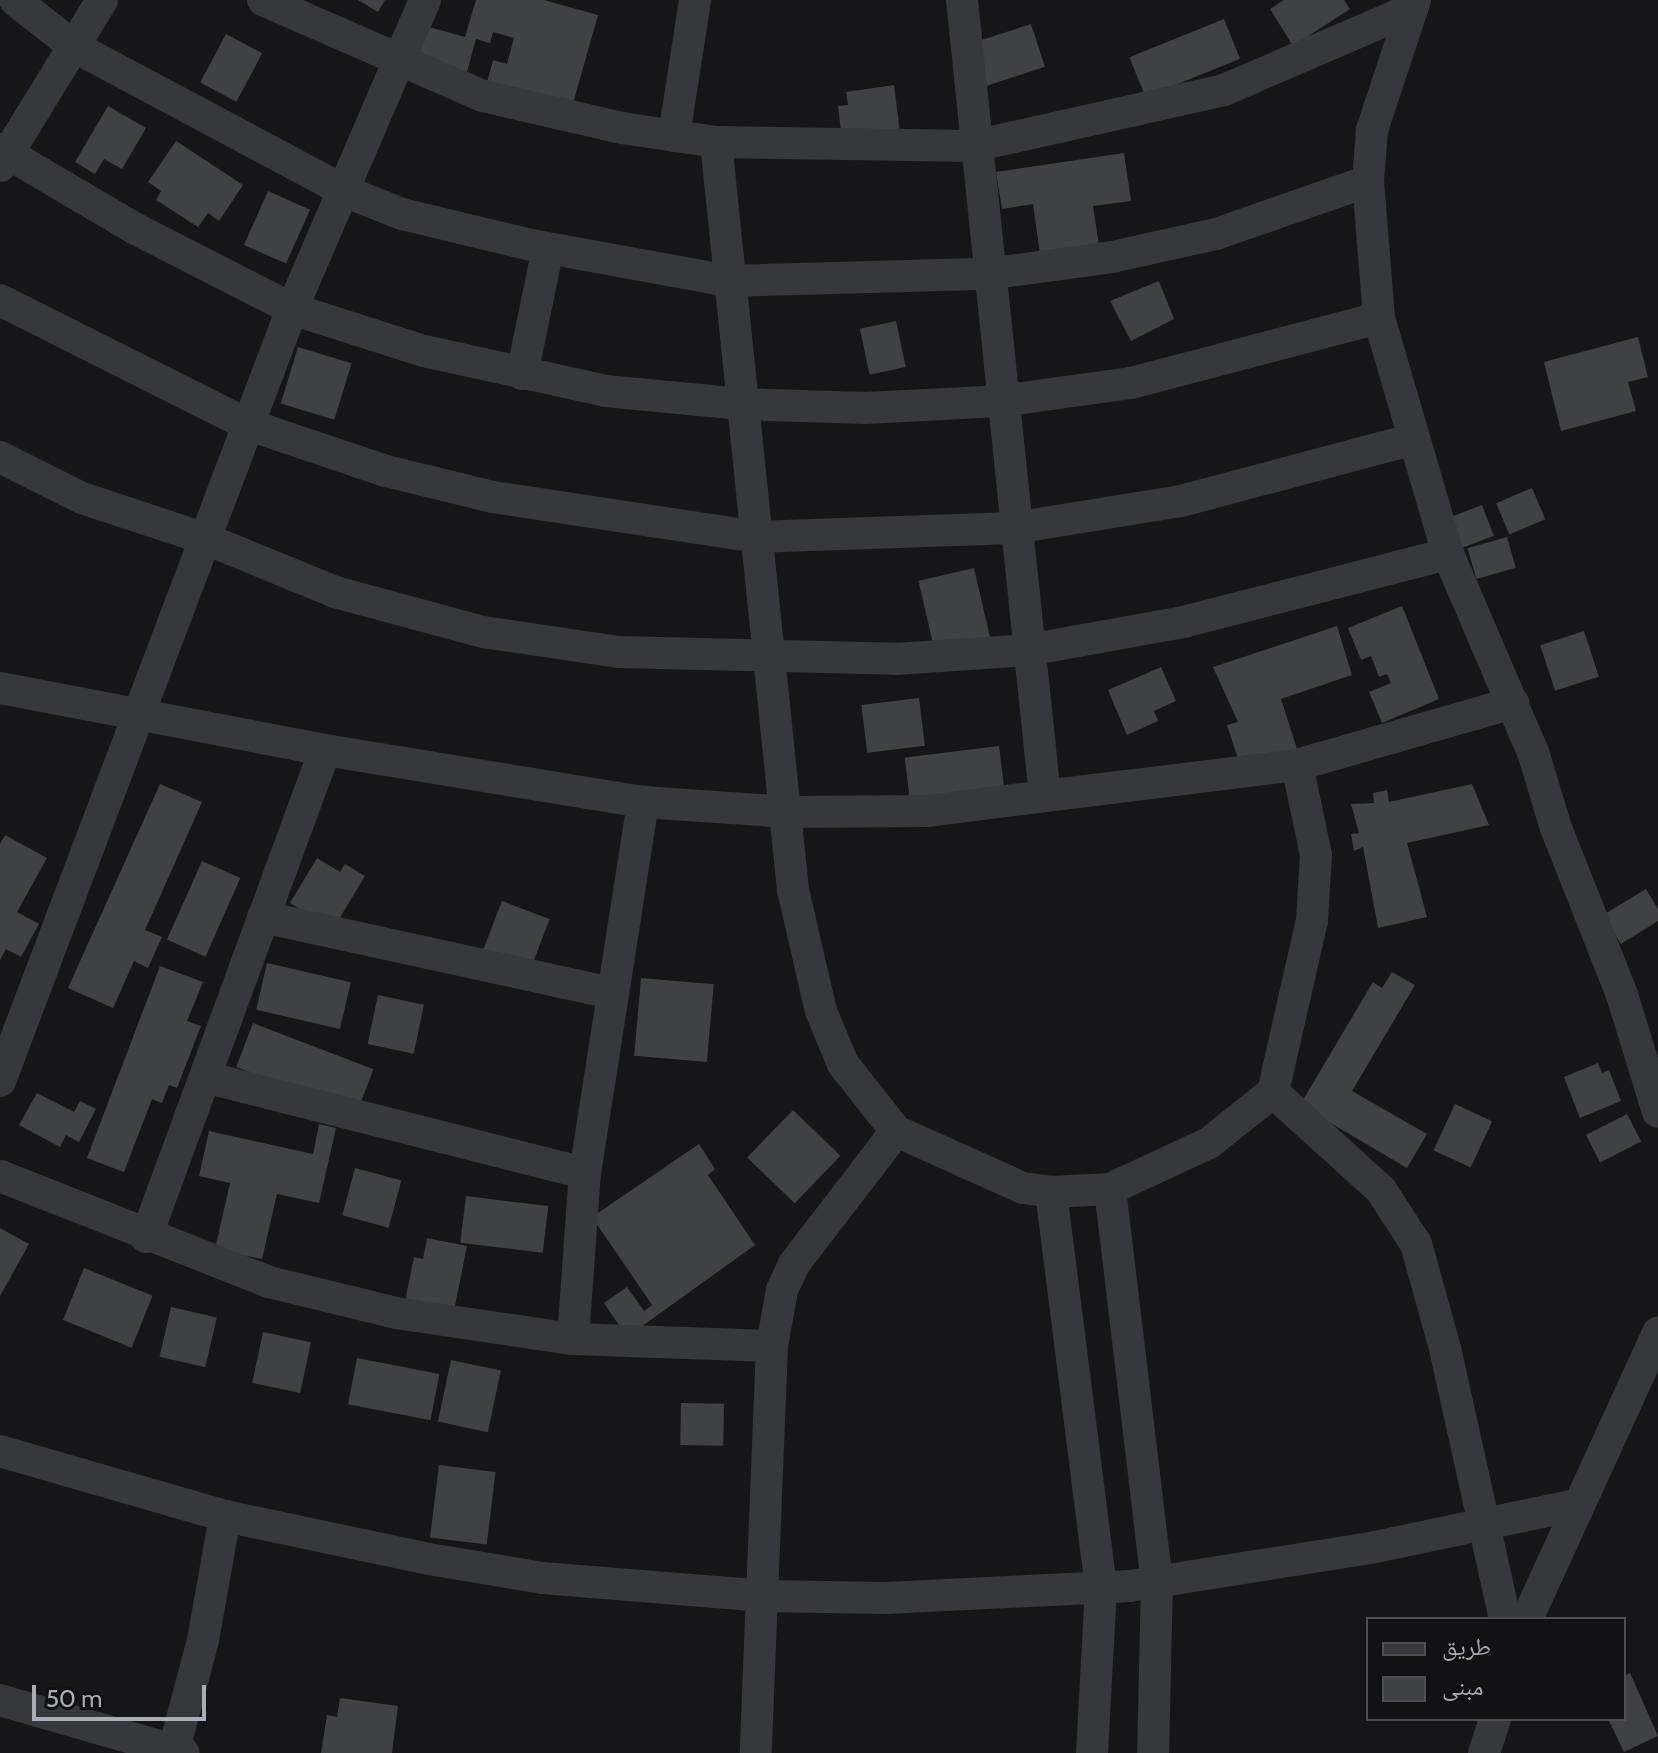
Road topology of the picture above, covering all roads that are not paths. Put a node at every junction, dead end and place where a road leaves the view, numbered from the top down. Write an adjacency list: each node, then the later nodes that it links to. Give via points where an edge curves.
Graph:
1 (15, 0): 8 (street)
2 (102, 0): 8 (street)
3 (263, 0): 9 (street)
4 (425, 0): 9 (street)
5 (695, 0): 10 (street)
6 (962, 0): 12 (street)
7 (1414, 5): 12 (street, via 1224,90); 14 (street, via 1372,130)
8 (73, 46): 13 (street); 15 (street)
9 (400, 63): 10 (street, via 483,96); 15 (street)
10 (674, 136): 11 (street)
11 (716, 142): 12 (street); 18 (street)
12 (974, 146): 17 (street)
13 (3, 156): 20 (street)
14 (1368, 181): 17 (street, via 1216,234 1112,257); 21 (street)
15 (344, 191): 16 (street, via 402,214); 20 (street)
16 (548, 249): 18 (street); 22 (street)
17 (987, 274): 18 (street); 23 (street)
18 (729, 281): 24 (street)
19 (0, 300): 25 (street)
20 (292, 309): 22 (street, via 424,351); 25 (street)
21 (1379, 318): 23 (street, via 1131,383); 26 (street)
22 (522, 374): 24 (street, via 606,391)
23 (1001, 401): 24 (street, via 865,408); 28 (street)
24 (741, 404): 29 (street)
25 (249, 425): 29 (street, via 386,471 493,497); 30 (street)
26 (1414, 439): 28 (street, via 1181,501); 31 (street)
27 (0, 457): 30 (street, via 82,498)
28 (1014, 528): 29 (street); 32 (street)
29 (757, 537): 33 (street)
30 (206, 539): 33 (street, via 335,592 483,632 619,652); 36 (street)
31 (1448, 554): 32 (street, via 1183,622); 35 (street)
32 (1028, 650): 33 (street, via 896,659); 39 (street)
33 (771, 656): 41 (street)
34 (0, 688): 36 (street)
35 (1513, 703): 38 (street); 47 (street, via 1622,995)
36 (140, 712): 37 (street); 45 (street)
37 (325, 750): 40 (street); 42 (street)
38 (1297, 765): 39 (street); 46 (street, via 1316,855 1312,920)
39 (1045, 796): 41 (street, via 928,811)
40 (643, 802): 41 (street); 43 (street)
41 (789, 812): 48 (street, via 793,890 821,1011 843,1064)
42 (263, 917): 43 (street); 44 (street)
43 (613, 993): 49 (street)
44 (205, 1077): 49 (street); 53 (street)
45 (0, 1081)
46 (1273, 1092): 51 (street, via 1209,1143); 60 (street, via 1381,1190 1416,1244)
47 (1658, 1112)
48 (896, 1131): 52 (street, via 1023,1188); 56 (street, via 794,1264 782,1290)
49 (585, 1173): 55 (street)
50 (0, 1176): 53 (street)
51 (1110, 1189): 52 (street); 61 (street)
52 (1051, 1192): 62 (street)
53 (146, 1237): 55 (street, via 269,1282 396,1313)
54 (1658, 1333): 58 (street)
55 (573, 1339): 56 (street)
56 (772, 1346): 63 (street)
57 (0, 1451): 59 (street)
58 (1580, 1504): 60 (street); 65 (street)
59 (225, 1516): 63 (street, via 542,1578); 68 (street)
60 (1486, 1526): 61 (street); 64 (street)
61 (1157, 1581): 62 (street); 71 (street)
62 (1101, 1587): 63 (street, via 886,1598); 70 (street)
63 (765, 1596): 69 (street)
64 (1505, 1617)
65 (1528, 1617)
66 (0, 1700): 68 (street)
67 (1494, 1721): 72 (street)
68 (177, 1752)
69 (756, 1753)
70 (1092, 1753)
71 (1153, 1753)
72 (1484, 1753)

